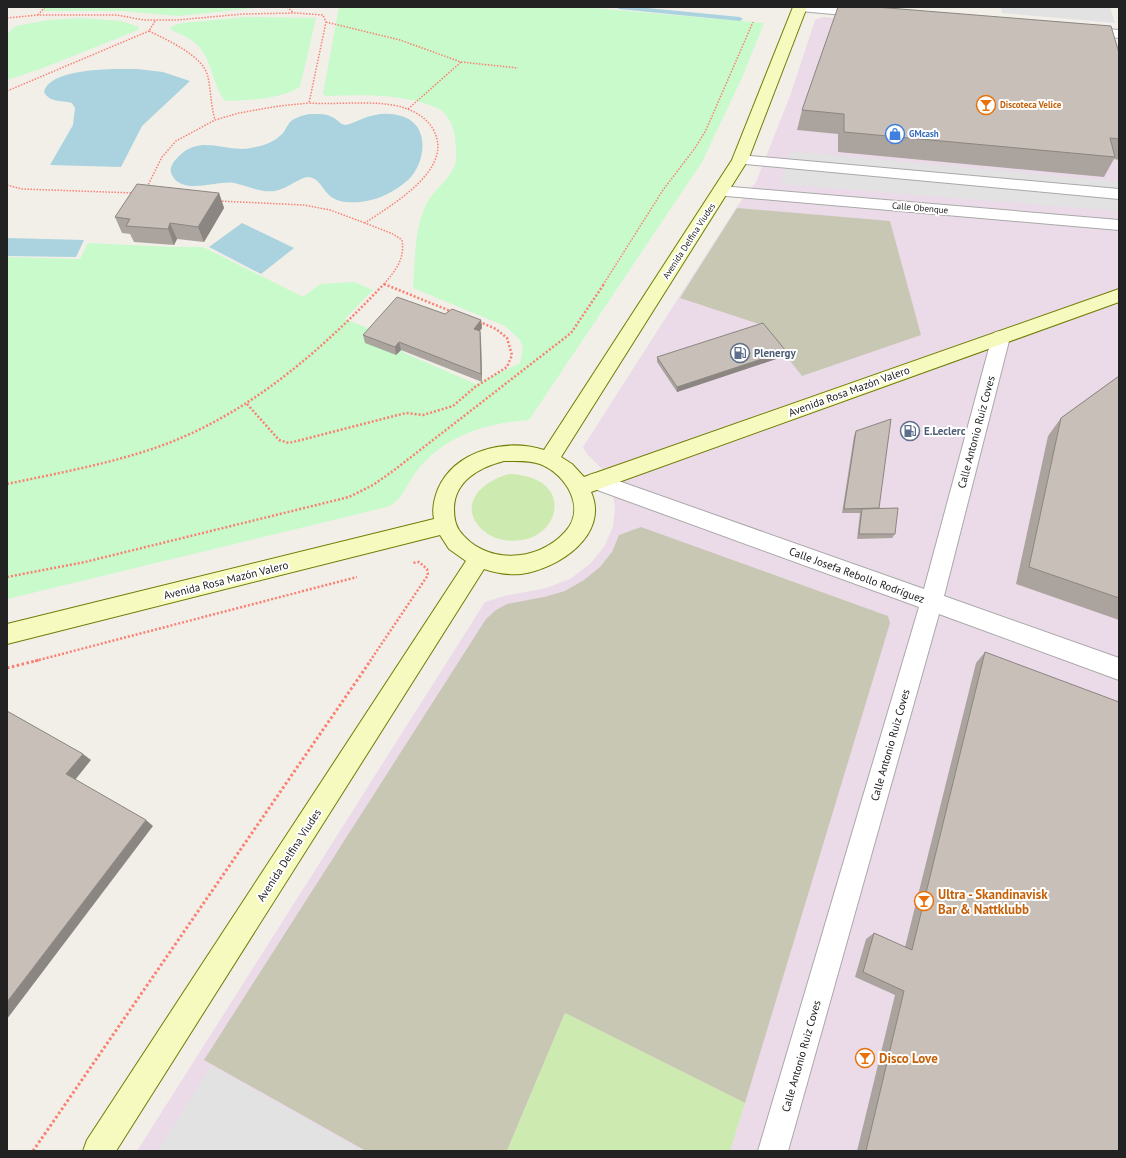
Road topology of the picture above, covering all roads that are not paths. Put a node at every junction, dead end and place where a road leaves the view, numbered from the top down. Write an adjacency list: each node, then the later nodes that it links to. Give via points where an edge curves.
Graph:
1 (799, 7): 2 (street); 5 (main road, Avenida Delfina Viudes)
2 (878, 14)
3 (1072, 30): 4 (street)
4 (1119, 34)
5 (740, 160): 6 (main road, Avenida Delfina Viudes); 7 (lane)
6 (721, 191): 8 (street, Calle Obenque); 11 (main road, Avenida Delfina Viudes)
7 (1119, 194)
8 (1119, 225)
9 (1119, 295): 10 (main road, Avenida Rosa Mazón Valero)
10 (1001, 337): 12 (main road, Avenida Rosa Mazón Valero); 15 (street, Calle Antonio Ruiz Coves)
11 (549, 459): 12 (main road); 13 (main road, via 527,453 504,453 481,459 462,471 449,487 443,506)
12 (588, 484): 14 (main road, via 581,525 570,542 551,556 528,564 502,565); 15 (street, Calle Josefa Rebollo Rodríguez)
13 (446, 525): 14 (main road, via 452,539); 16 (main road, Avenida Rosa Mazón Valero)
14 (479, 559): 18 (main road, Avenida Delfina Viudes)
15 (932, 601): 17 (street, Calle Josefa Rebollo Rodríguez); 19 (street, Calle Antonio Ruiz Coves)
16 (7, 634)
17 (1119, 669)
18 (98, 1151)
19 (774, 1151)

